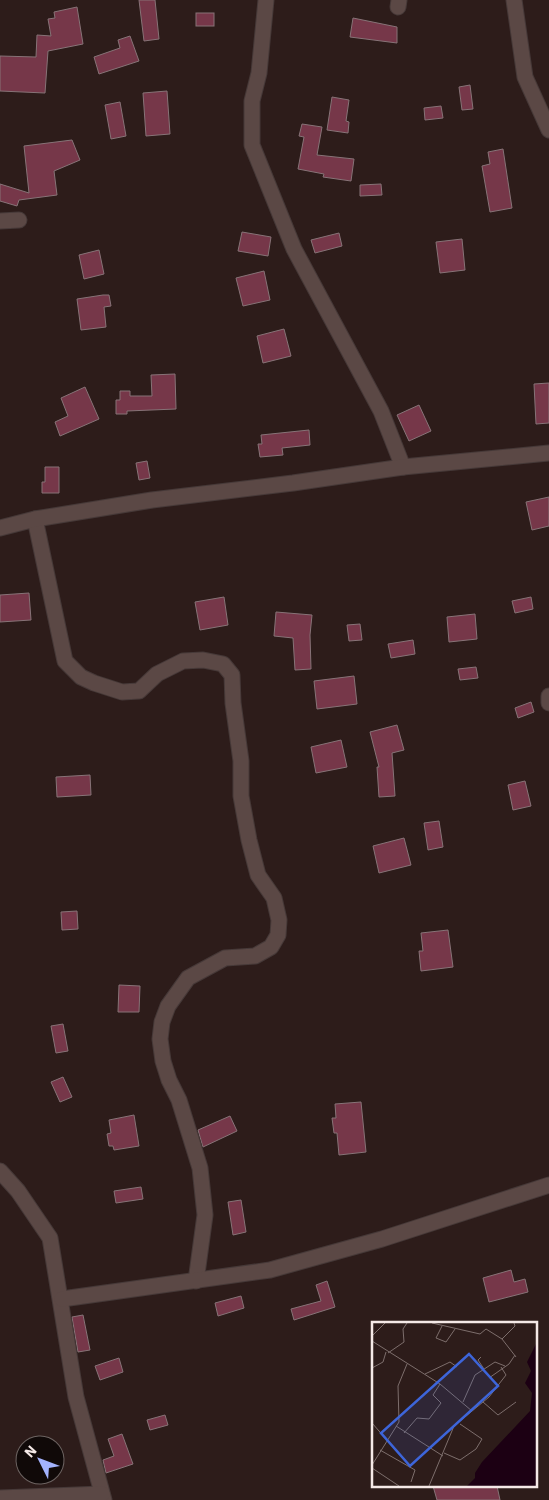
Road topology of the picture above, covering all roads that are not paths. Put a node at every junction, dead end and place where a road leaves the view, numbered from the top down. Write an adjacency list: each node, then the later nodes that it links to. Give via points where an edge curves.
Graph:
1 (266, 0): 7 (street, via 259,73 252,101 252,145 294,249 381,411)
2 (514, 0): 3 (street, via 525,76)
3 (549, 130)
4 (19, 220): 5 (street)
5 (0, 221)
6 (549, 453): 7 (street)
7 (403, 467): 8 (street, via 152,500)
8 (35, 520): 9 (street); 14 (street, via 65,661 81,676 122,692 139,691 157,674 183,661 223,664 232,675 241,761 241,796 249,840 258,875 274,898 279,920 278,935 271,947 255,956 224,958 188,978 168,1006 162,1022 163,1061 200,1168 205,1215)
9 (0, 528)
10 (549, 696): 11 (street)
11 (549, 703)
12 (0, 1171): 15 (street, via 50,1238)
13 (549, 1185): 14 (street, via 382,1239 270,1270)
14 (196, 1280): 15 (street)
15 (62, 1299): 16 (street, via 62,1321 76,1398)
16 (103, 1497): 17 (street)
17 (0, 1498)

